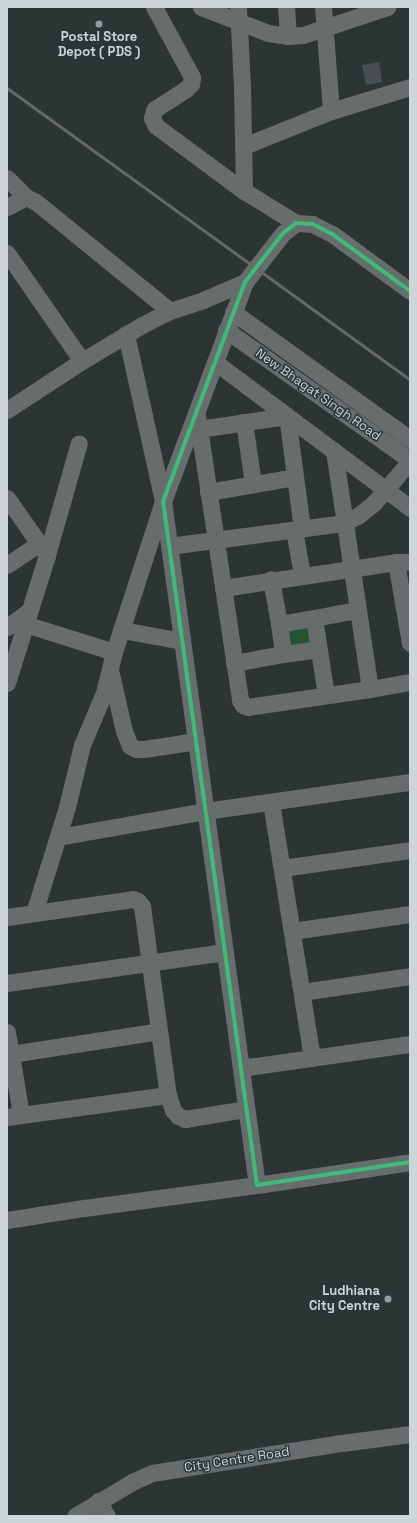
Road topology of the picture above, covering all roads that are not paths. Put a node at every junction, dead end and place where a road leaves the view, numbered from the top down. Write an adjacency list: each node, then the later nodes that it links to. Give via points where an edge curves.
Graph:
1 (154, 7): 14 (street, via 192,77 191,84 154,110 152,118 156,126)
2 (201, 7): 7 (street)
3 (286, 7): 9 (street)
4 (323, 7): 8 (street)
5 (354, 7): 8 (street)
6 (387, 7): 8 (street)
7 (238, 14): 9 (street, via 268,33); 12 (street)
8 (330, 27): 9 (street, via 303,35); 11 (street)
9 (288, 36)
10 (410, 87): 11 (street)
11 (331, 111): 12 (street)
12 (244, 146): 14 (street)
13 (7, 178): 15 (street)
14 (244, 190): 17 (street)
15 (26, 197): 16 (street); 21 (street, via 36,202)
16 (7, 207)
17 (296, 223): 19 (street, via 283,232); 20 (street, via 312,224 332,234)
18 (7, 253): 25 (street)
19 (245, 282): 21 (street); 22 (street)
20 (410, 291)
21 (170, 311): 24 (street)
22 (232, 312): 23 (street); 31 (street, New Bhagat Singh Road)
23 (226, 330): 26 (street); 34 (street, New Bhagat Singh Road)
24 (126, 334): 25 (street); 40 (street)
25 (82, 361): 27 (street)
26 (215, 362): 28 (street); 29 (street)
27 (7, 410)
28 (287, 416): 30 (street); 33 (street); 35 (street)
29 (198, 421): 30 (street); 38 (street); 40 (street)
30 (244, 422): 36 (street)
31 (410, 439)
32 (79, 443): 46 (street)
33 (334, 452): 37 (street); 42 (street)
34 (410, 460): 37 (street)
35 (295, 477): 36 (street); 43 (street)
36 (253, 484): 38 (street)
37 (386, 490): 41 (street); 42 (street, via 374,504)
38 (208, 492): 44 (street)
39 (7, 498): 46 (street)
40 (163, 501): 45 (street); 58 (street)
41 (410, 508)
42 (344, 523): 43 (street); 49 (street)
43 (298, 529): 44 (street); 50 (street)
44 (215, 540): 45 (street); 52 (street)
45 (169, 546): 59 (street)
46 (43, 550): 48 (street); 54 (street)
47 (403, 562): 49 (street); 60 (street)
48 (7, 565)
49 (352, 568): 50 (street); 53 (street)
50 (302, 575): 51 (street)
51 (272, 579): 52 (street); 56 (street)
52 (223, 588): 64 (street)
53 (357, 610): 55 (street); 68 (street)
54 (27, 618): 57 (street); 62 (street); 67 (street)
55 (314, 618): 56 (street); 61 (street)
56 (279, 624): 63 (street)
57 (7, 627)
58 (122, 630): 59 (street); 62 (street)
59 (182, 641): 70 (street)
60 (410, 643)
61 (319, 649): 63 (street); 69 (street)
62 (114, 652): 65 (street)
63 (283, 654): 64 (street)
64 (234, 663): 69 (street, via 242,705 248,707)
65 (110, 672): 70 (street, via 130,746 144,750); 74 (street, via 82,745)
66 (410, 682): 68 (street)
67 (7, 683)
68 (370, 688): 69 (street)
69 (326, 695)
70 (196, 741): 73 (street)
71 (410, 782): 72 (street)
72 (271, 802): 73 (street); 76 (street)
73 (206, 811): 74 (street); 81 (street)
74 (58, 837): 77 (street)
75 (410, 850): 76 (street)
76 (282, 868): 80 (street)
77 (34, 913): 79 (street); 82 (street, via 133,899 138,901 142,906)
78 (410, 914): 80 (street)
79 (7, 917)
80 (292, 931): 85 (street)
81 (225, 952): 82 (street); 91 (street)
82 (149, 963): 84 (street); 86 (street)
83 (410, 976): 85 (street)
84 (7, 983)
85 (302, 992): 90 (street)
86 (159, 1031): 89 (street); 92 (street)
87 (7, 1032): 89 (street)
88 (410, 1044): 90 (street)
89 (10, 1054): 94 (street)
90 (312, 1058): 91 (street)
91 (241, 1068): 93 (street)
92 (168, 1095): 93 (street, via 173,1110 185,1119); 94 (street)
93 (246, 1109): 96 (street)
94 (14, 1116)
95 (410, 1162): 96 (street)
96 (257, 1185): 97 (street)
97 (7, 1220)
98 (410, 1434): 99 (street, City Centre Road, via 152,1473)
99 (98, 1501): 100 (street, City Centre Road); 101 (street)
100 (75, 1516)
101 (107, 1516)

